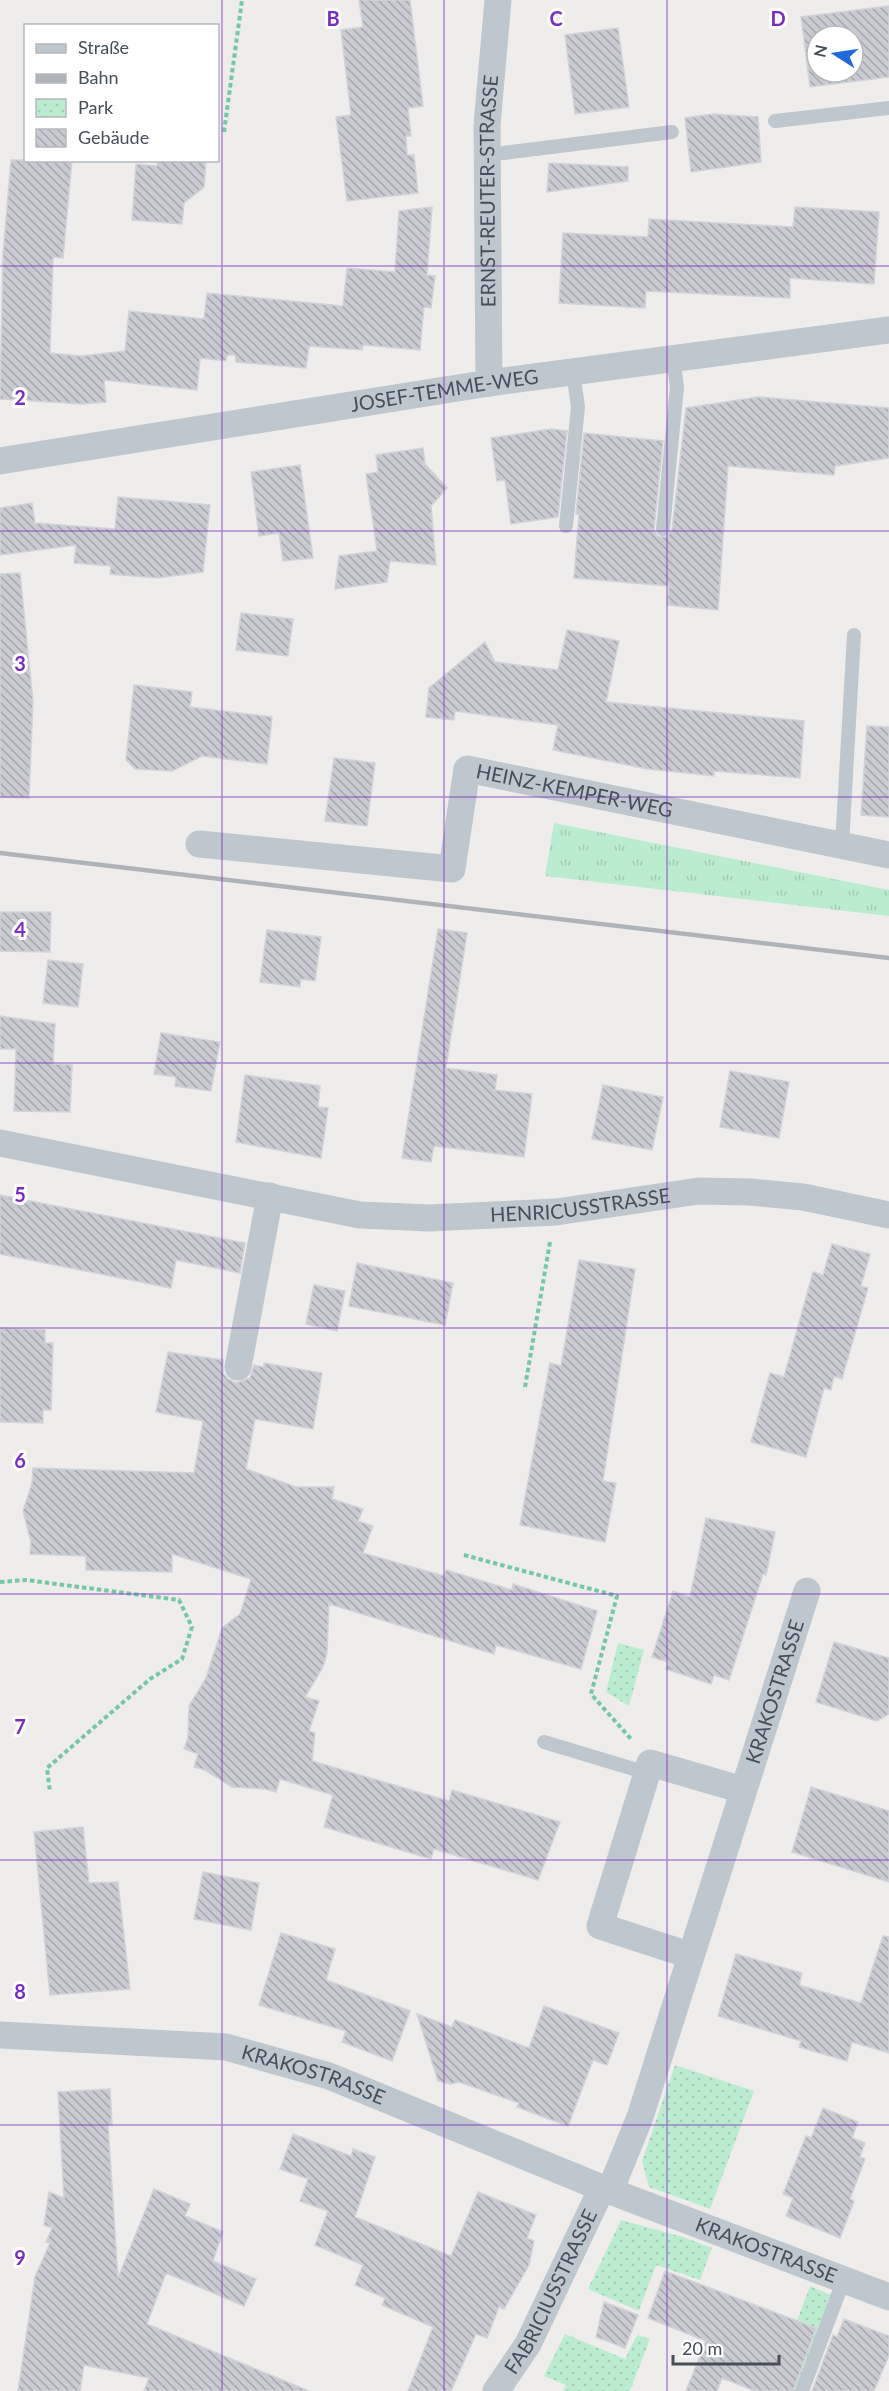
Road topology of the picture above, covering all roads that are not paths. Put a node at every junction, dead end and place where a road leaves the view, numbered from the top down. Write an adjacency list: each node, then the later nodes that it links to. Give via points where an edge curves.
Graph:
1 (498, 0): 5 (street, ERNST-REUTER-STRASSE)
2 (889, 108): 3 (lane)
3 (775, 121)
4 (672, 132): 5 (lane)
5 (487, 156): 9 (street, ERNST-REUTER-STRASSE)
6 (889, 330): 7 (street, JOSEF-TEMME-WEG)
7 (673, 358): 8 (street, JOSEF-TEMME-WEG); 12 (lane, via 677,387)
8 (573, 372): 9 (street, JOSEF-TEMME-WEG); 11 (lane, via 578,407)
9 (489, 383): 10 (street, JOSEF-TEMME-WEG)
10 (0, 461)
11 (566, 526)
12 (663, 529)
13 (854, 635): 15 (lane)
14 (199, 844): 15 (street, HEINZ-KEMPER-WEG, via 452,869 467,770)
15 (842, 845): 16 (street, HEINZ-KEMPER-WEG)
16 (889, 855)
17 (0, 1143): 18 (street, HENRICUSSTRASSE)
18 (270, 1196): 19 (street, HENRICUSSTRASSE, via 360,1215 429,1218 556,1212 699,1191 750,1192 803,1197); 20 (street)
19 (889, 1215)
20 (238, 1366)
21 (807, 1591): 24 (street, KRAKOSTRASSE)
22 (544, 1742): 23 (lane)
23 (649, 1768): 24 (street); 25 (street, via 600,1926)
24 (743, 1790): 25 (street, KRAKOSTRASSE)
25 (689, 1955): 27 (street, KRAKOSTRASSE, via 640,2117)
26 (0, 2035): 27 (street, KRAKOSTRASSE, via 226,2047 329,2076)
27 (606, 2190): 28 (street, KRAKOSTRASSE); 30 (street, FABRICIUSSTRASSE, via 528,2344)
28 (844, 2280): 29 (street, KRAKOSTRASSE); 31 (lane)
29 (889, 2297)
30 (496, 2391)
31 (802, 2391)

